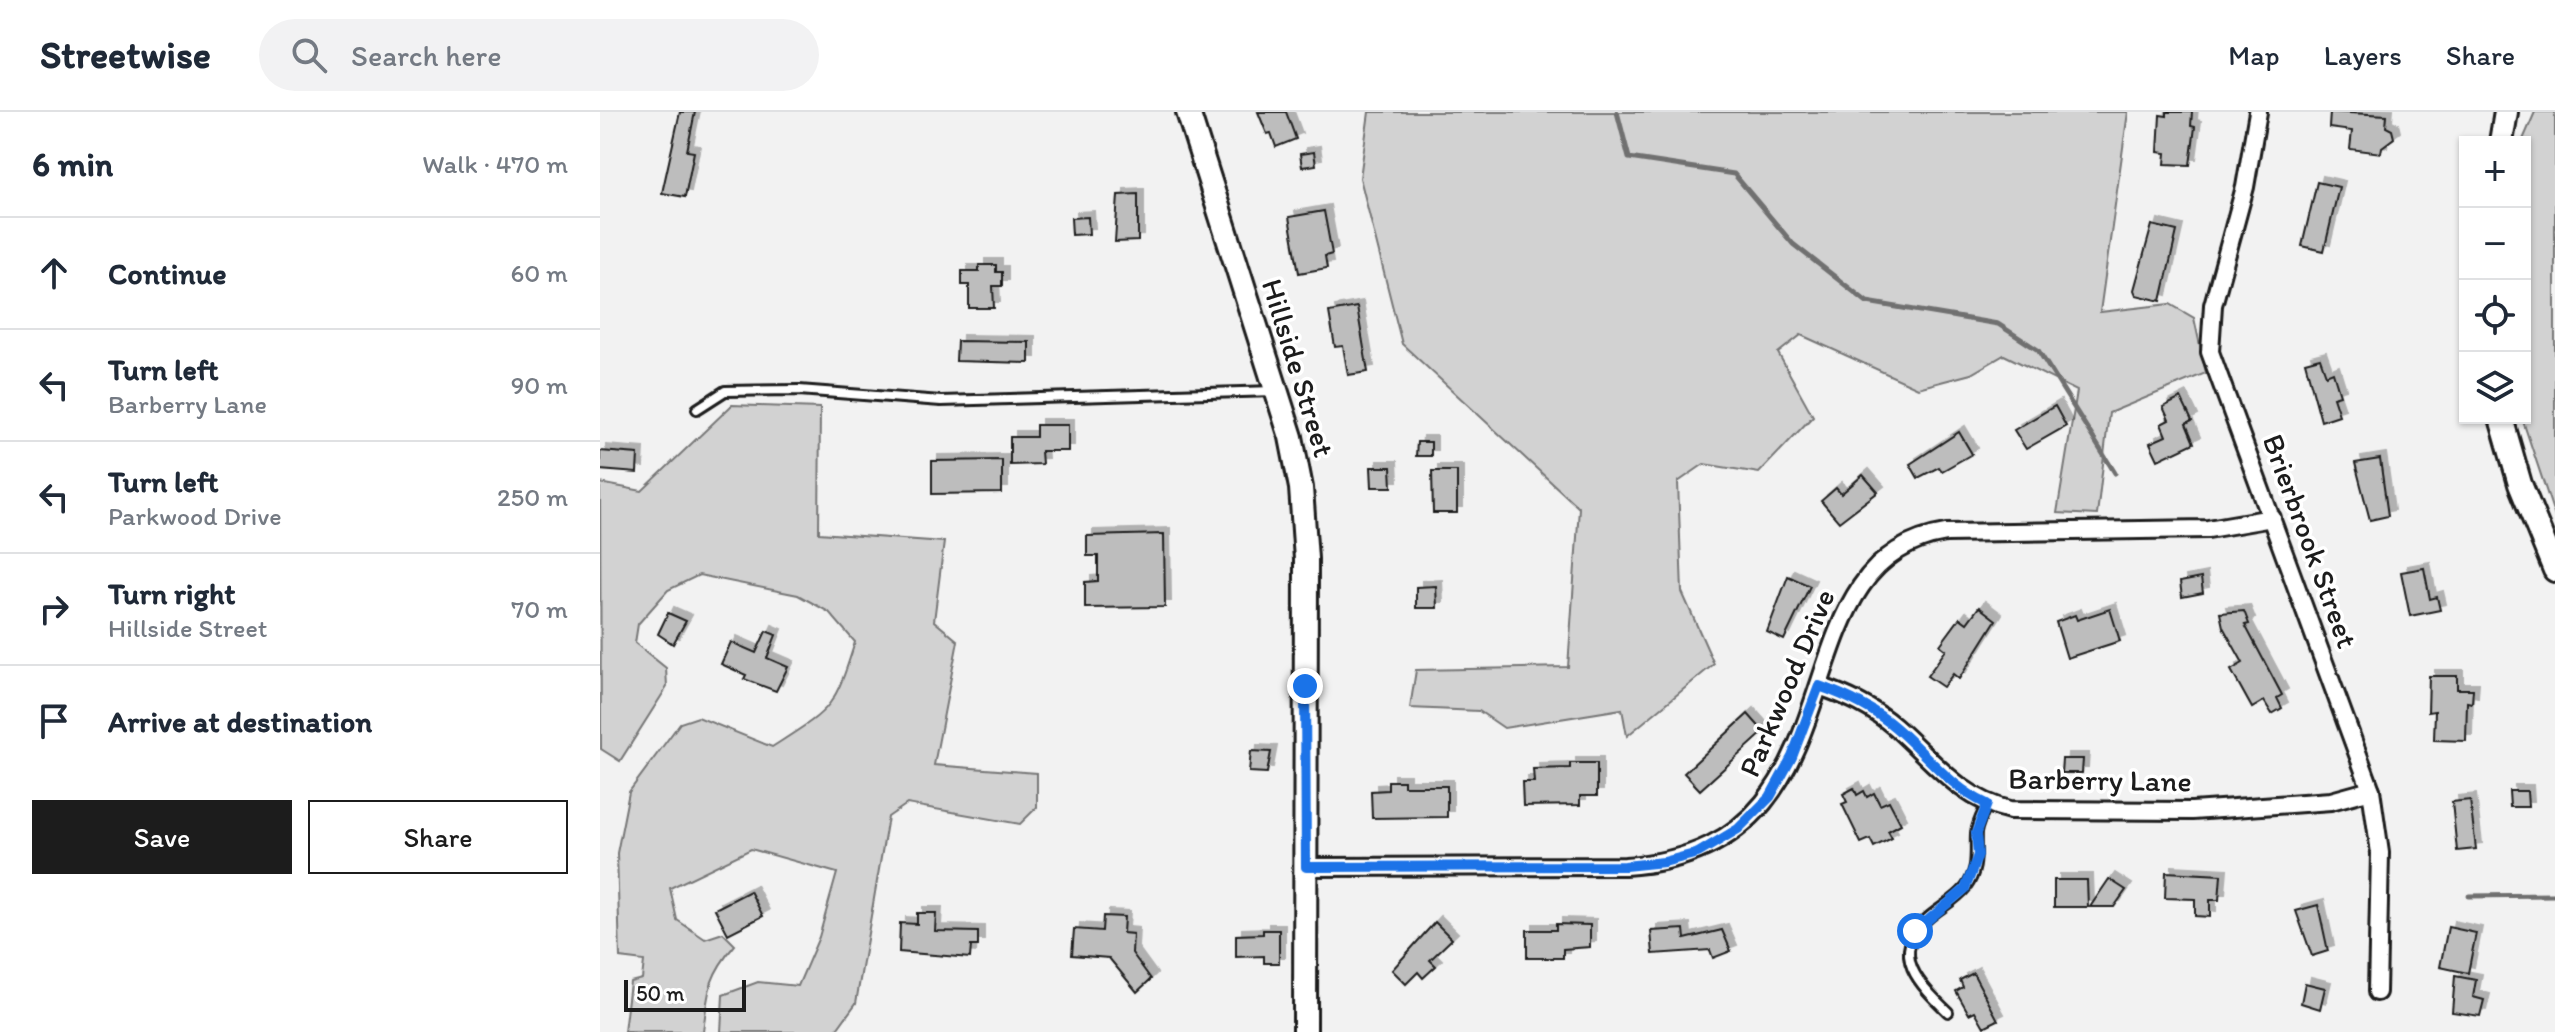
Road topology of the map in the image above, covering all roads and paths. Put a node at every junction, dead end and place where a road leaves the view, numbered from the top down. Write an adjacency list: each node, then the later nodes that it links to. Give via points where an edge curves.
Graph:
1 (1188, 112): 5 (street, Hillside Street)
2 (2258, 112): 8 (street, Brierbrook Street, via 2245,187 2215,293 2209,340 2217,375)
3 (2506, 112): 4 (street)
4 (2502, 136)
5 (1276, 391): 6 (lane, via 941,401 799,390 725,391); 13 (street, Hillside Street, via 1295,452 1304,525)
6 (697, 409)
7 (2503, 424): 9 (street)
8 (2272, 518): 10 (street, Parkwood Drive, via 2224,528 1961,532 1919,540 1884,561 1856,592); 11 (street, Brierbrook Street)
9 (2555, 570)
10 (1819, 686): 12 (street, Barberry Lane, via 1869,707 1957,785); 13 (street, Parkwood Drive, via 1770,797 1738,829 1698,853 1625,866)
11 (2371, 790): 12 (street, Barberry Lane, via 2331,801 2178,812 2022,811); 14 (street, Brierbrook Street, via 2380,853)
12 (1987, 804): 15 (lane, via 1976,833 1978,855 1965,889 1928,918 1911,941 1915,977)
13 (1306, 867): 16 (street, Hillside Street)
14 (2377, 992)
15 (1948, 1012)
16 (1305, 1032)

